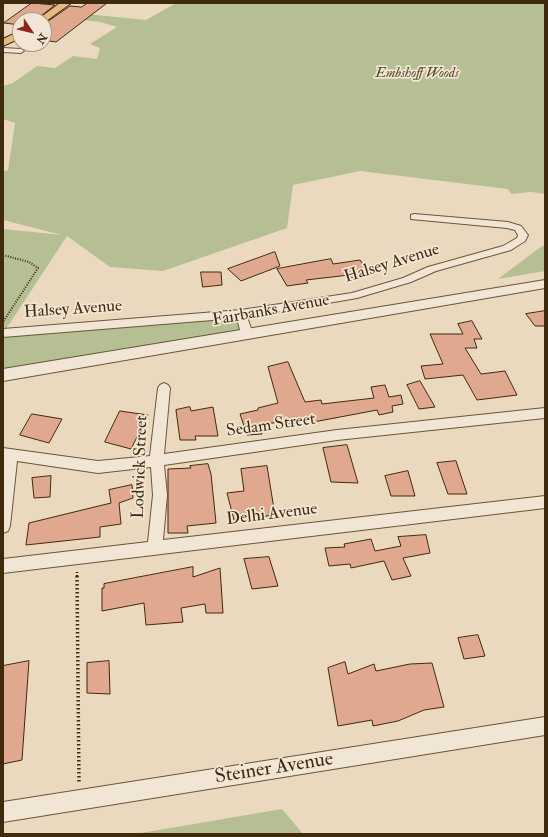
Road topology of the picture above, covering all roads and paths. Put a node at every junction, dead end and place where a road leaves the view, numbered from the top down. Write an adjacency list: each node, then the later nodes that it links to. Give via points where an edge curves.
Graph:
1 (66, 3): 2 (main road)
2 (52, 13)
3 (12, 38): 4 (main road)
4 (3, 43)
5 (414, 216): 8 (street, Halsey Avenue, via 505,224 518,228 523,235 522,239 507,248 432,269 381,289)
6 (3, 255): 9 (path, via 29,262 38,268)
7 (545, 284): 11 (street, Fairbanks Avenue)
8 (241, 314): 10 (street, Halsey Avenue); 11 (street)
9 (3, 322)
10 (3, 333)
11 (247, 334): 12 (street, Fairbanks Avenue)
12 (3, 375)
13 (164, 388): 16 (street, Lodwick Street)
14 (545, 413): 16 (street, Sedam Street, via 337,435)
15 (7, 454): 16 (street, Sedam Street, via 98,467); 18 (street)
16 (157, 459): 19 (street, Lodwick Street, via 160,495)
17 (545, 502): 19 (street, Delhi Avenue)
18 (3, 526)
19 (155, 548): 20 (street, Delhi Avenue)
20 (77, 557): 21 (street, Delhi Avenue); 23 (path)
21 (3, 566)
22 (545, 726): 23 (street, Steiner Avenue)
23 (79, 800): 24 (street, Steiner Avenue)
24 (3, 812)

